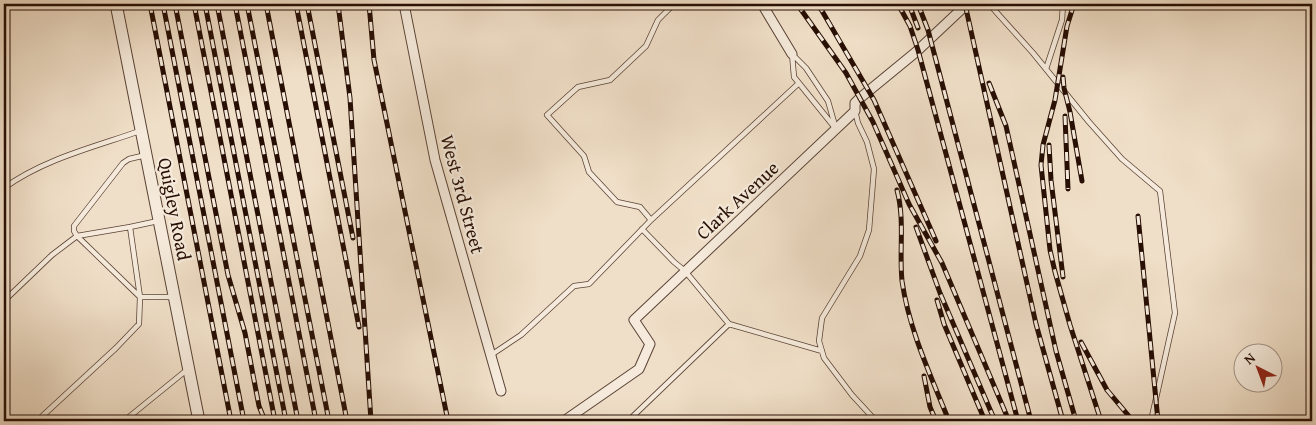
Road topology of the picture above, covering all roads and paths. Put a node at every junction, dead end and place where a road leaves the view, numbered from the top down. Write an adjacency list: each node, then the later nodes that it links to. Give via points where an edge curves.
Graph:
1 (116, 4): 13 (street, Quigley Road)
2 (404, 4): 27 (street, West 3rd Street, via 435,160)
3 (674, 4): 16 (lane, via 658,20 646,46 610,80 578,87 547,115 584,156 589,172 617,202 640,207)
4 (762, 4): 8 (street)
5 (967, 4): 11 (street, Clark Avenue, via 860,98 855,104)
6 (988, 4): 9 (lane)
7 (1063, 4): 9 (lane, via 1062,20)
8 (792, 54): 10 (lane, via 794,77); 12 (lane, via 806,68 828,101)
9 (1046, 69): 36 (lane, via 1122,159 1160,190 1175,313)
10 (798, 83): 12 (lane); 16 (lane)
11 (855, 111): 12 (street, Clark Avenue); 26 (lane, via 874,169 869,230 860,256 822,318 819,341)
12 (836, 129): 21 (street, Clark Avenue)
13 (142, 131): 14 (street, Quigley Road); 15 (lane, via 53,161 20,176)
14 (146, 155): 17 (street, Quigley Road); 20 (lane, via 123,163 74,226)
15 (4, 188)
16 (651, 220): 19 (lane)
17 (159, 221): 18 (lane); 23 (street, Quigley Road)
18 (130, 227): 20 (lane); 22 (lane)
19 (642, 229): 21 (lane); 27 (lane, via 589,284 574,286 521,335)
20 (77, 236): 22 (lane); 24 (lane)
21 (685, 271): 25 (lane); 33 (street, Clark Avenue, via 634,320 650,344 639,369)
22 (140, 297): 23 (lane); 30 (lane, via 139,324)
23 (174, 297): 28 (street, Quigley Road)
24 (4, 301)
25 (729, 324): 26 (lane); 34 (lane)
26 (822, 351): 35 (lane, via 846,387)
27 (491, 355): 29 (street, West 3rd Street)
28 (189, 368): 31 (lane); 32 (street, Quigley Road)
29 (501, 391)
30 (37, 421)
31 (124, 421)
32 (199, 421)
33 (564, 421)
34 (628, 421)
35 (876, 421)
36 (1151, 421)

